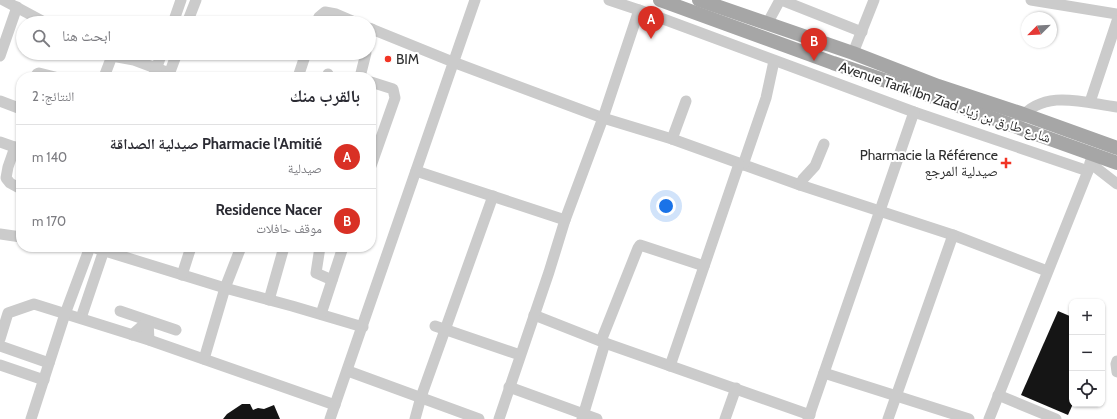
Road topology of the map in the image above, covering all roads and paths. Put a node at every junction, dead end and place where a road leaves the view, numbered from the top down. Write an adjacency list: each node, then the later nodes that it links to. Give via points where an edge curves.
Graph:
1 (3, 0): 11 (street)
2 (181, 0): 15 (street)
3 (196, 0): 16 (street)
4 (475, 0): 32 (street)
5 (609, 0): 12 (street)
6 (660, 0): 48 (main road, Avenue Tarik Ibn Ziad شارع طارق بن زياد)
7 (699, 0): 20 (main road, Avenue Tarik Ibn Ziad شارع طارق بن زياد)
8 (780, 0): 20 (street); 21 (street)
9 (874, 0): 21 (street)
10 (1031, 0): 13 (street)
11 (17, 7): 14 (street); 23 (street)
12 (639, 10): 31 (street); 47 (street)
13 (1117, 14)
14 (33, 16)
15 (175, 16)
16 (190, 16)
17 (320, 16): 18 (street, via 325,12)
18 (341, 16)
19 (1117, 21): 42 (street)
20 (767, 24): 24 (main road, Avenue Tarik Ibn Ziad شارع طارق بن زياد)
21 (862, 32): 24 (street)
22 (376, 34): 32 (street)
23 (1, 51)
24 (853, 53): 46 (main road, Avenue Tarik Ibn Ziad شارع طارق بن زياد, via 938,86)
25 (108, 60): 33 (street)
26 (132, 60): 34 (street)
27 (160, 60): 35 (street)
28 (174, 60): 36 (street)
29 (304, 60): 37 (street)
30 (364, 60): 38 (street)
31 (774, 61): 45 (street); 58 (street, via 765,102)
32 (453, 62): 47 (street); 60 (street)
33 (105, 72)
34 (153, 72)
35 (155, 72)
36 (170, 72)
37 (300, 72)
38 (361, 72)
39 (376, 84): 55 (street, via 393,89 395,98)
40 (0, 101): 43 (street)
41 (686, 101): 49 (street)
42 (1090, 102): 44 (street); 46 (street, via 1055,100 1035,106)
43 (16, 107)
44 (1117, 107)
45 (914, 112): 57 (street); 65 (street)
46 (1023, 114): 48 (street); 53 (main road, Avenue Tarik Ibn Ziad شارع طارق بن زياد)
47 (603, 118): 49 (street); 66 (street)
48 (1014, 125): 57 (main road, Avenue Tarik Ibn Ziad شارع طارق بن زياد)
49 (672, 140): 58 (street)
50 (0, 142): 52 (street)
51 (824, 144): 62 (street, via 815,166)
52 (16, 147)
53 (1117, 148)
54 (16, 152): 63 (street, via 8,167 6,178)
55 (376, 152)
56 (1112, 161): 57 (main road, Avenue Tarik Ibn Ziad شارع طارق بن زياد); 59 (street)
57 (1090, 162): 61 (street); 79 (street)
58 (741, 165): 62 (street); 78 (street)
59 (1117, 168)
60 (416, 171): 64 (street); 90 (street)
61 (1117, 184)
62 (800, 185): 65 (street)
63 (16, 186)
64 (493, 196): 66 (street); 91 (street)
65 (880, 212): 68 (street); 106 (street)
66 (565, 220): 87 (street)
67 (0, 234): 69 (street)
68 (953, 235): 79 (street); 110 (street)
69 (16, 236)
70 (89, 252): 85 (street)
71 (104, 252): 88 (street)
72 (114, 252): 80 (street)
73 (189, 252): 80 (street)
74 (239, 252): 82 (street)
75 (283, 252): 83 (street)
76 (319, 252): 81 (street, via 316,273)
77 (341, 252): 81 (street)
78 (704, 266): 96 (street, via 640,245); 103 (street)
79 (1047, 271): 111 (street)
80 (182, 274): 82 (street)
81 (332, 280): 86 (street)
82 (226, 288): 83 (street); 99 (street)
83 (269, 300): 86 (street)
84 (120, 311): 89 (street)
85 (65, 314): 88 (street); 94 (street, via 34,304 8,313); 101 (street)
86 (321, 314): 90 (street)
87 (534, 315): 96 (street); 98 (street)
88 (81, 318): 93 (street)
89 (148, 321): 92 (street); 93 (street); 95 (street)
90 (363, 327): 104 (street)
91 (440, 328): 98 (street); 112 (street)
92 (176, 330)
93 (132, 335): 95 (street)
94 (0, 339)
95 (149, 340): 99 (street)
96 (603, 342): 103 (street); 114 (street)
97 (0, 346): 101 (street)
98 (520, 355): 108 (street)
99 (204, 359): 113 (street)
100 (1117, 361): 105 (street)
101 (49, 363): 107 (street)
102 (0, 365): 107 (street)
103 (670, 366): 109 (street)
104 (348, 371): 112 (street); 113 (street)
105 (1117, 372)
106 (824, 373): 110 (street); 115 (street)
107 (44, 380): 116 (street)
108 (509, 387): 114 (street); 120 (street)
109 (736, 388): 115 (street); 122 (street)
110 (897, 395): 123 (street); 124 (street)
111 (998, 395): 125 (street); 126 (street)
112 (421, 397): 118 (street); 119 (street)
113 (335, 405): 117 (street)
114 (582, 417): 121 (street)
115 (809, 417)
116 (31, 419)
117 (330, 419)
118 (415, 419)
119 (479, 419)
120 (498, 419)
121 (597, 419)
122 (725, 419)
123 (888, 419)
124 (969, 419)
125 (989, 419)
126 (1056, 419)

